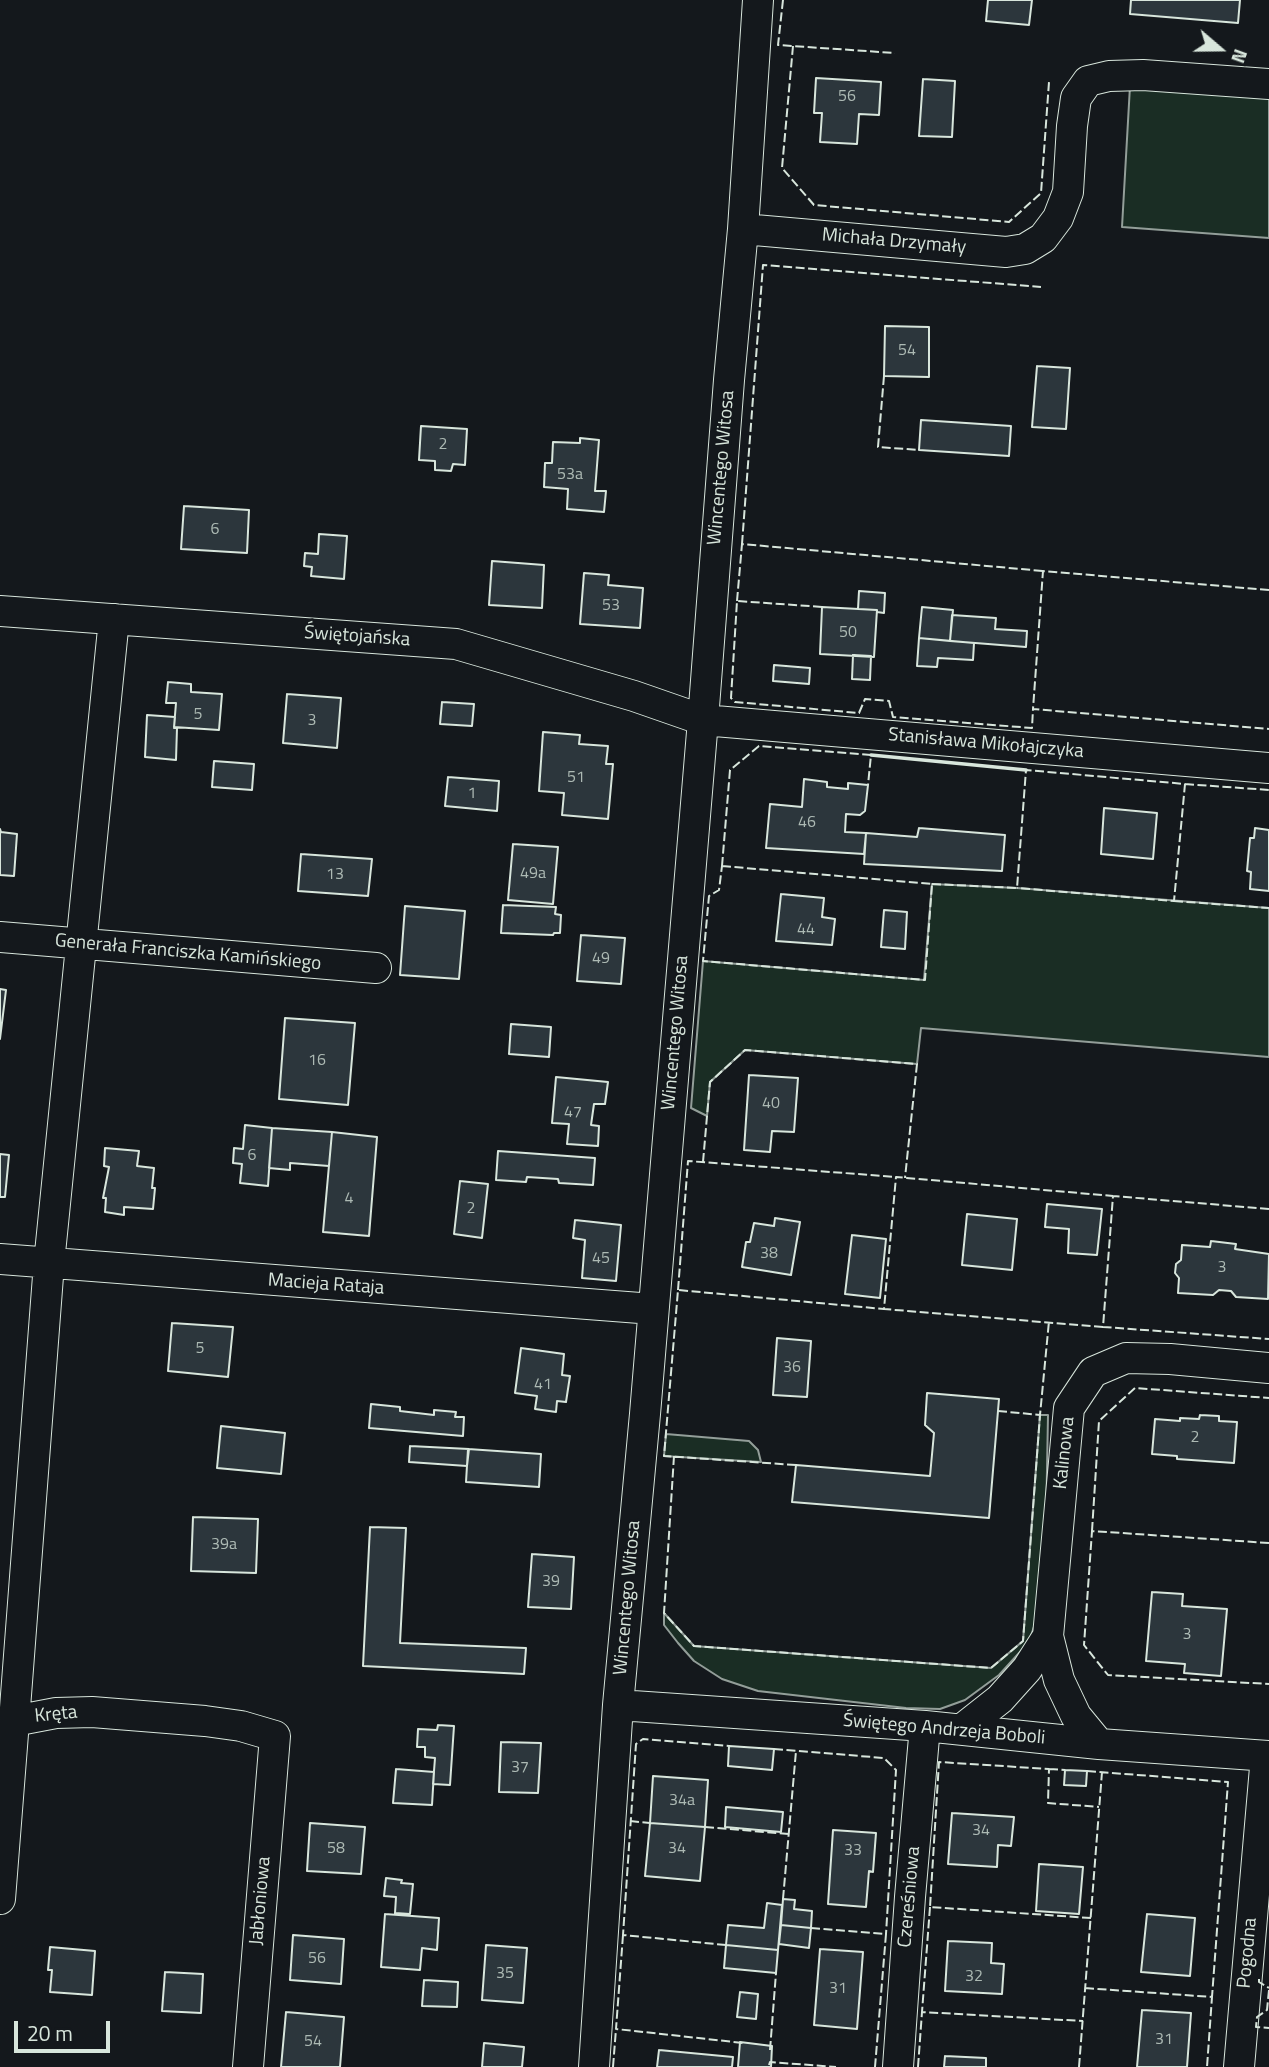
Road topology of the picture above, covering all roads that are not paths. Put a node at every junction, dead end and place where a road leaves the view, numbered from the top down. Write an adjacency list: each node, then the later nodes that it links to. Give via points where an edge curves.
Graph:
1 (758, 0): 3 (street, Wincentego Witosa)
2 (1269, 84): 3 (street, Michała Drzymały, via 1143,75 1088,81 1076,98 1068,192 1058,218 1043,238 1025,249 1006,252)
3 (743, 229): 6 (street, Wincentego Witosa)
4 (0, 611): 5 (street, Świętojańska)
5 (114, 619): 6 (street, Świętojańska, via 456,644); 9 (street)
6 (703, 720): 7 (street, Stanisława Mikołajczyka); 13 (street, Wincentego Witosa)
7 (1269, 768)
8 (0, 937): 9 (street, Generała Franciszka Kamińskiego)
9 (82, 944): 10 (street, Generała Franciszka Kamińskiego); 12 (street)
10 (376, 968)
11 (0, 1259): 12 (street, Macieja Rataja)
12 (49, 1264): 13 (street, Macieja Rataja); 17 (street)
13 (653, 1309): 16 (street, Wincentego Witosa)
14 (1269, 1368): 15 (street, Kalinowa, via 1126,1358 1093,1372 1069,1408)
15 (1048, 1636): 19 (street, Kalinowa, via 1000,1699); 21 (street, Kalinowa, via 1059,1680 1076,1716)
16 (618, 1705): 18 (street, Świętego Andrzeja Boboli); 25 (street, Wincentego Witosa)
17 (14, 1721): 20 (street, Kręta, via 92,1712 205,1721); 23 (street, Kręta)
18 (925, 1726): 19 (street, Świętego Andrzeja Boboli); 26 (street, Czereśniowa)
19 (962, 1729): 21 (street, Świętego Andrzeja Boboli)
20 (275, 1736): 24 (street, Jabłoniowa)
21 (1099, 1744): 22 (street, Świętego Andrzeja Boboli)
22 (1267, 1756): 27 (street, Pogodna)
23 (0, 1899)
24 (248, 2067)
25 (594, 2067)
26 (898, 2067)
27 (1239, 2067)

